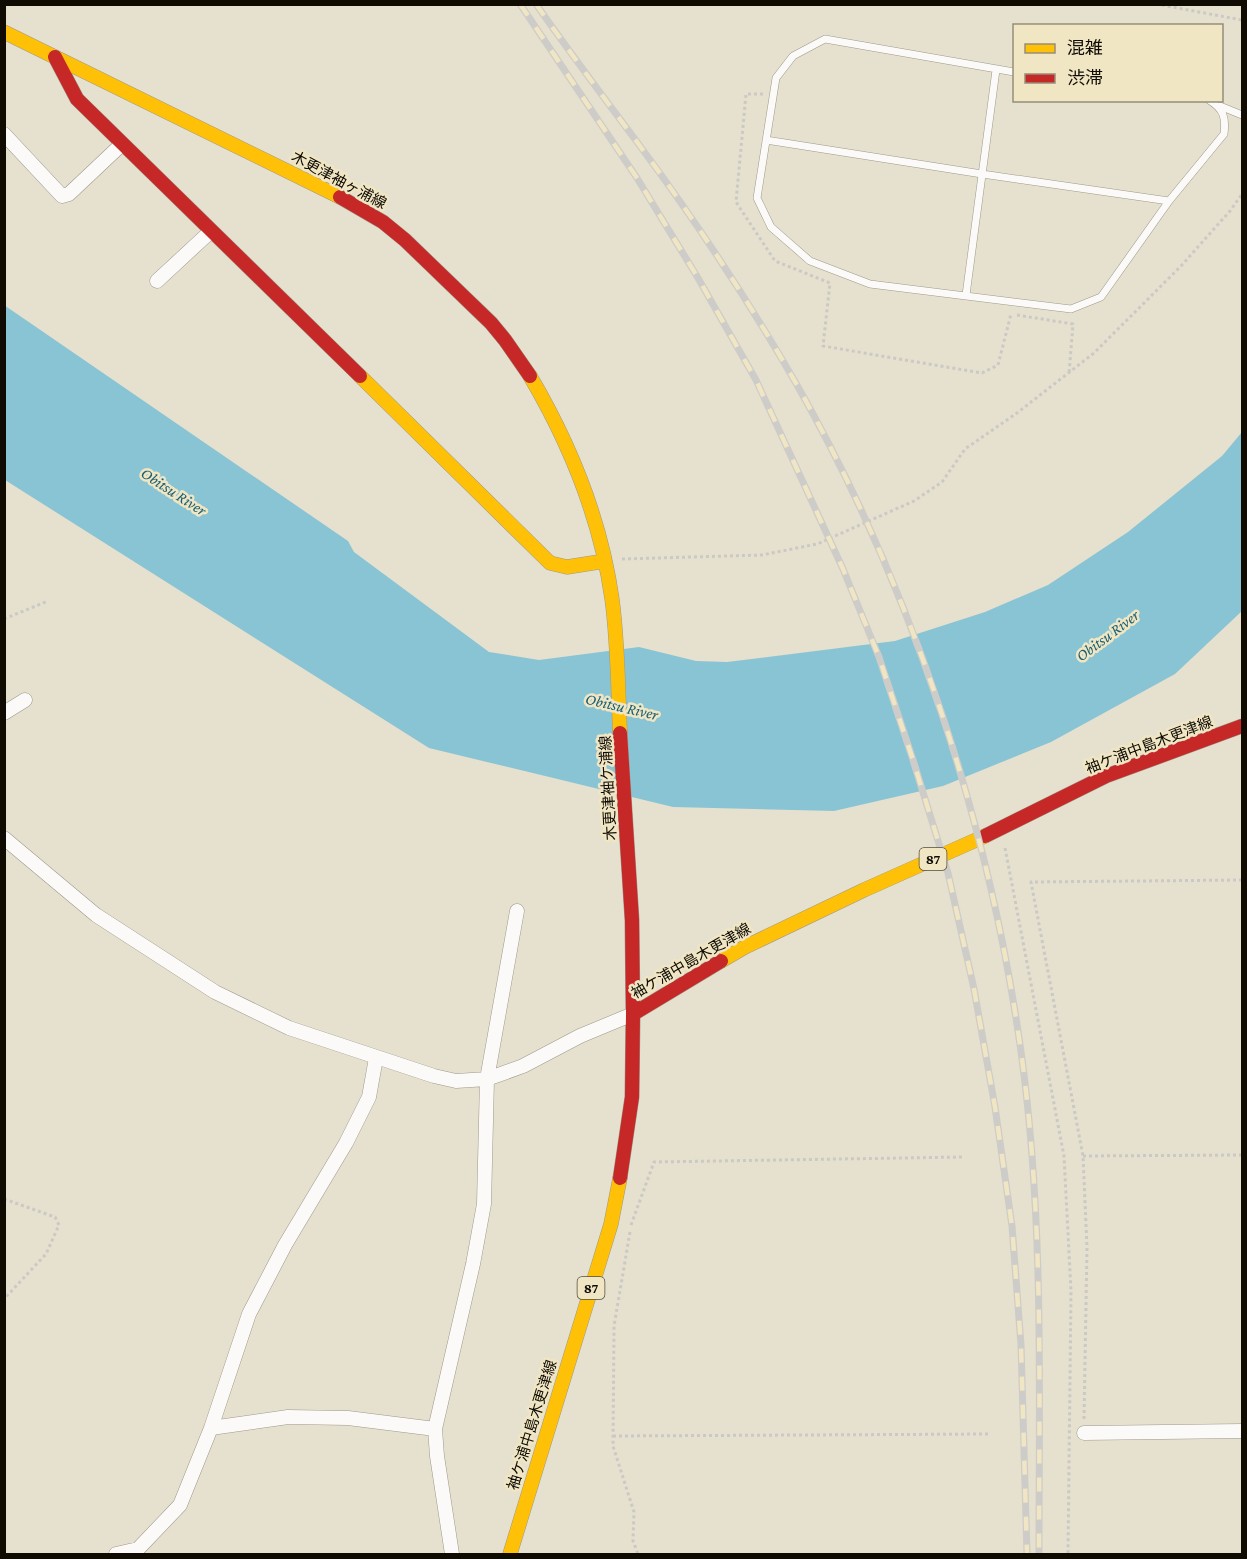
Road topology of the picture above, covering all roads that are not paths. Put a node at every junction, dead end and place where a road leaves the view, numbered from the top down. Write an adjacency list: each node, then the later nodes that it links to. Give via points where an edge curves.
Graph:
1 (6, 36): 2 (main road, 木更津袖ヶ浦線)
2 (55, 57): 10 (main road, via 77,99); 16 (main road, 木更津袖ヶ浦線, via 354,204 390,227 474,306 527,371 556,422 586,497)
3 (996, 70): 4 (lane); 9 (lane, via 825,39 793,56 776,78); 11 (lane)
4 (1013, 72)
5 (1213, 102): 6 (lane)
6 (1220, 106): 7 (lane); 12 (lane, via 1226,120 1224,134)
7 (1242, 115)
8 (4, 134): 10 (street, via 62,196 69,194)
9 (766, 140): 11 (lane); 15 (lane, via 757,198 771,227 810,261 870,284)
10 (122, 144): 13 (main road)
11 (981, 174): 12 (lane); 15 (lane)
12 (1169, 201): 15 (lane, via 1101,297 1071,309)
13 (211, 231): 14 (street); 16 (main road, via 550,563 567,567)
14 (157, 281)
15 (966, 295)
16 (605, 561): 22 (main road, 木更津袖ケ浦線, via 616,647 632,921)
17 (25, 700): 18 (street)
18 (4, 713)
19 (1242, 726): 22 (main road, 袖ケ浦中島木更津線 / 87, via 1106,776 1001,829 864,890 745,947)
20 (4, 838): 23 (street, via 96,915 215,992 289,1028)
21 (517, 911): 24 (street)
22 (633, 1014): 24 (street, via 523,1066); 31 (main road, 袖ケ浦中島木更津線 / 87, via 632,1097 611,1224)
23 (376, 1058): 24 (street, via 456,1081); 25 (street, via 369,1097 249,1314)
24 (486, 1079): 26 (street, via 484,1204)
25 (211, 1428): 26 (street, via 288,1417 348,1418); 29 (street, via 180,1505 138,1549)
26 (435, 1429): 30 (street)
27 (1242, 1431): 28 (street)
28 (1084, 1433)
29 (116, 1554)
30 (452, 1554)
31 (510, 1554)

